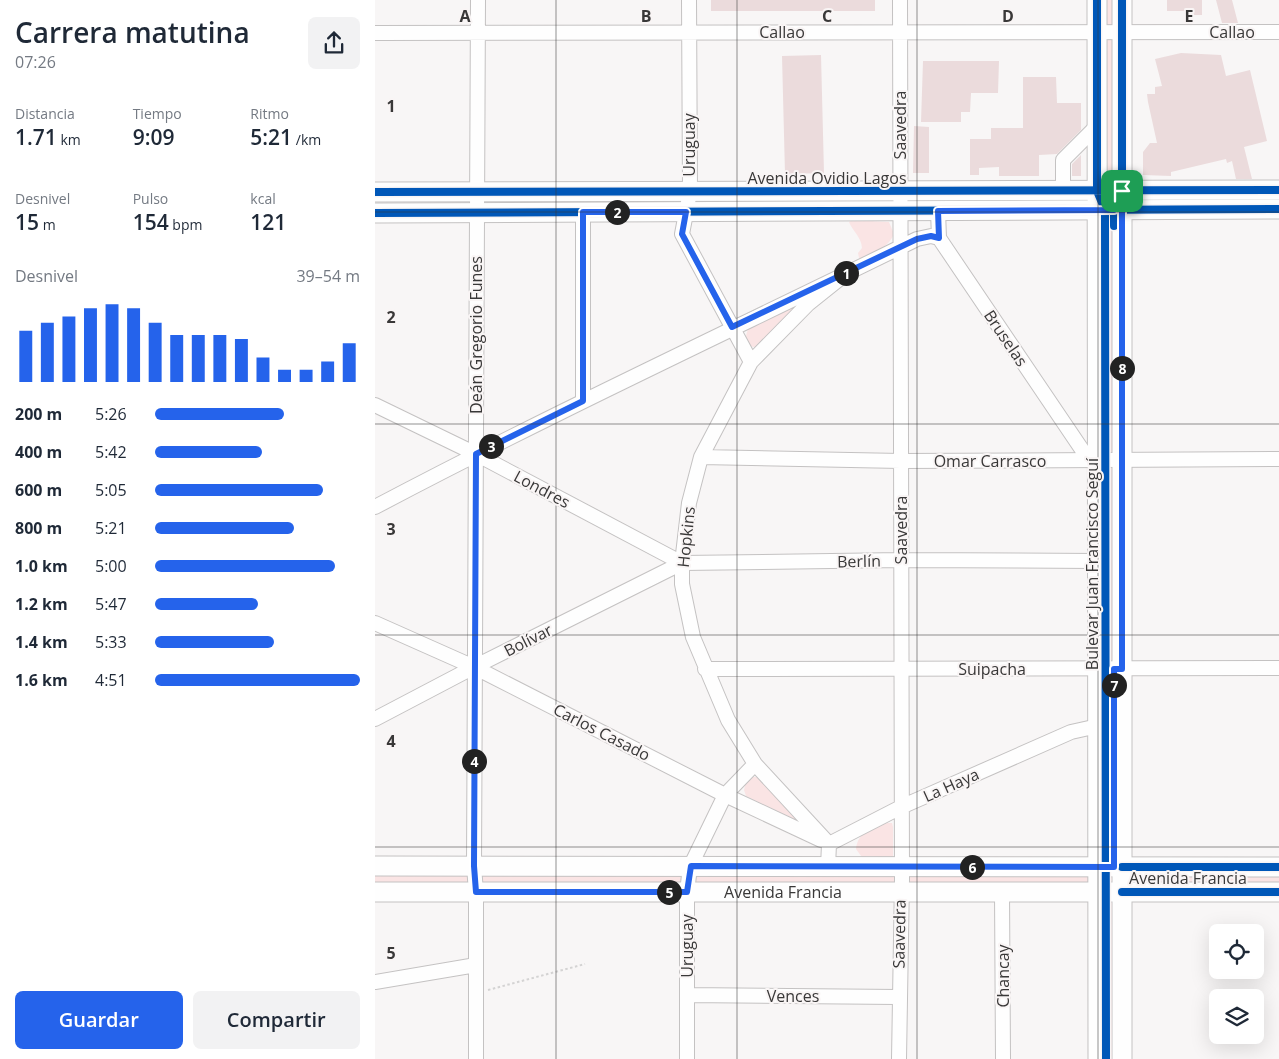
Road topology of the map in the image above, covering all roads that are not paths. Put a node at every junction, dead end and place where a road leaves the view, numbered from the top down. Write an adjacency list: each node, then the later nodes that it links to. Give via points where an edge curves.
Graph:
1 (478, 0): 12 (street, Deán Gregorio Funes)
2 (689, 0): 6 (street, Uruguay)
3 (900, 0): 7 (street, Saavedra)
4 (1097, 0): 8 (main road, Bulevar Juan Francisco Seguí)
5 (1122, 0): 9 (main road, Bulevar Juan Francisco Seguí)
6 (689, 32): 7 (street, Callao); 12 (street, Callao); 19 (street, Uruguay)
7 (900, 32): 8 (street, Callao); 20 (street, Saavedra)
8 (1097, 32): 9 (street, Callao); 13 (main road, Bulevar Juan Francisco Seguí)
9 (1122, 32): 10 (street, Callao); 17 (main road, Bulevar Juan Francisco Seguí)
10 (1279, 32)
11 (375, 33): 12 (street, Callao)
12 (478, 33): 21 (street, Deán Gregorio Funes)
13 (1097, 126): 15 (street, via 1063,160); 16 (main road, Bulevar Juan Francisco Seguí)
14 (1279, 190): 17 (main road, Avenida Ovidio Lagos)
15 (1063, 191): 16 (main road, Avenida Ovidio Lagos); 20 (main road, Avenida Ovidio Lagos)
16 (1097, 191): 17 (main road, Avenida Ovidio Lagos); 23 (main road, Bulevar Juan Francisco Seguí)
17 (1122, 191): 24 (main road, Bulevar Juan Francisco Seguí)
18 (375, 192): 21 (main road, Avenida Ovidio Lagos)
19 (690, 192): 20 (main road, Avenida Ovidio Lagos); 21 (main road, Avenida Ovidio Lagos); 28 (street, Uruguay)
20 (900, 192): 25 (street, Saavedra)
21 (477, 193): 29 (street, Deán Gregorio Funes)
22 (1279, 209): 24 (main road, Avenida Ovidio Lagos)
23 (1097, 210): 24 (main road, Avenida Ovidio Lagos); 26 (main road, Avenida Ovidio Lagos); 41 (main road, Bulevar Juan Francisco Seguí)
24 (1122, 210): 42 (main road, Bulevar Juan Francisco Seguí)
25 (900, 211): 26 (main road, Avenida Ovidio Lagos); 28 (main road, Avenida Ovidio Lagos); 32 (street, Saavedra)
26 (938, 211): 31 (street)
27 (583, 212): 28 (main road, Avenida Ovidio Lagos); 29 (main road, Avenida Ovidio Lagos); 36 (street)
28 (686, 212): 34 (street, Uruguay, via 682,234)
29 (477, 213): 30 (main road, Avenida Ovidio Lagos); 38 (street, Deán Gregorio Funes)
30 (375, 214)
31 (939, 238): 32 (street, via 917,239); 41 (street, Bruselas)
32 (900, 248): 33 (street); 43 (street, Saavedra)
33 (848, 272): 34 (street); 35 (street, Hopkins, via 808,304)
34 (732, 327): 35 (street, Uruguay); 36 (street)
35 (751, 362): 39 (street, Hopkins)
36 (583, 401): 38 (street)
37 (375, 405): 38 (street, Londres)
38 (476, 454): 44 (street); 47 (street, Londres); 49 (street, Deán Gregorio Funes)
39 (701, 457): 43 (street, Omar Carrasco); 47 (street, Hopkins, via 689,503)
40 (1279, 459): 42 (street, Omar Carrasco)
41 (1093, 460): 42 (street, Omar Carrasco); 43 (street, Omar Carrasco); 46 (main road, Bulevar Juan Francisco Seguí)
42 (1122, 460): 53 (main road, Bulevar Juan Francisco Seguí)
43 (901, 461): 45 (street, Saavedra)
44 (375, 507)
45 (901, 560): 46 (street, Berlín); 47 (street, Berlín); 51 (street, Saavedra)
46 (1097, 562): 52 (main road, Bulevar Juan Francisco Seguí)
47 (681, 563): 49 (street, Bolívar); 54 (street, Hopkins, via 693,637)
48 (375, 623): 49 (street, Carlos Casado)
49 (474, 667): 55 (street, Bolívar); 58 (street, Carlos Casado); 62 (street, Deán Gregorio Funes)
50 (1279, 668): 53 (street, Suipacha)
51 (901, 669): 52 (street, Suipacha); 54 (street, Suipacha); 59 (street, Saavedra)
52 (1098, 669): 53 (street, Suipacha); 56 (main road, Bulevar Juan Francisco Seguí)
53 (1122, 669): 67 (main road, Bulevar Juan Francisco Seguí)
54 (705, 670): 57 (street, Hopkins, via 728,720)
55 (375, 719)
56 (1098, 726): 59 (street, La Haya, via 1071,732); 66 (main road, Bulevar Juan Francisco Seguí)
57 (755, 764): 58 (street, Uruguay); 60 (street, Hopkins)
58 (725, 795): 60 (street, Carlos Casado); 63 (street, Uruguay)
59 (901, 807): 60 (street, La Haya); 65 (street, Saavedra)
60 (829, 844): 64 (street)
61 (375, 866): 62 (main road, Avenida Francia)
62 (474, 866): 63 (main road, Avenida Francia); 70 (street, Deán Gregorio Funes)
63 (691, 866): 64 (main road, Avenida Francia); 71 (street, Uruguay)
64 (828, 867): 65 (main road, Avenida Francia)
65 (902, 867): 66 (main road, Avenida Francia); 76 (street, Saavedra)
66 (1098, 867): 67 (main road, Avenida Francia); 73 (main road, Bulevar Juan Francisco Seguí)
67 (1122, 867): 68 (main road, Avenida Francia); 74 (main road, Bulevar Juan Francisco Seguí)
68 (1279, 867)
69 (375, 892): 70 (main road, Avenida Francia)
70 (476, 892): 71 (main road, Avenida Francia); 77 (street, Deán Gregorio Funes)
71 (687, 892): 76 (main road, Avenida Francia); 79 (street, Uruguay)
72 (1002, 892): 73 (main road, Avenida Francia); 76 (main road, Avenida Francia); 84 (street, Chancay)
73 (1098, 892): 74 (main road, Avenida Francia); 85 (main road, Bulevar Juan Francisco Seguí)
74 (1122, 892): 75 (main road, Avenida Francia); 86 (main road, Bulevar Juan Francisco Seguí)
75 (1279, 892)
76 (900, 893): 80 (street, Saavedra)
77 (476, 965): 78 (street); 81 (street, Deán Gregorio Funes)
78 (375, 982)
79 (687, 995): 80 (street, Vences); 82 (street, Uruguay)
80 (898, 997): 83 (street, Saavedra)
81 (476, 1059)
82 (687, 1059)
83 (899, 1059)
84 (1003, 1059)
85 (1098, 1059)
86 (1122, 1059)

